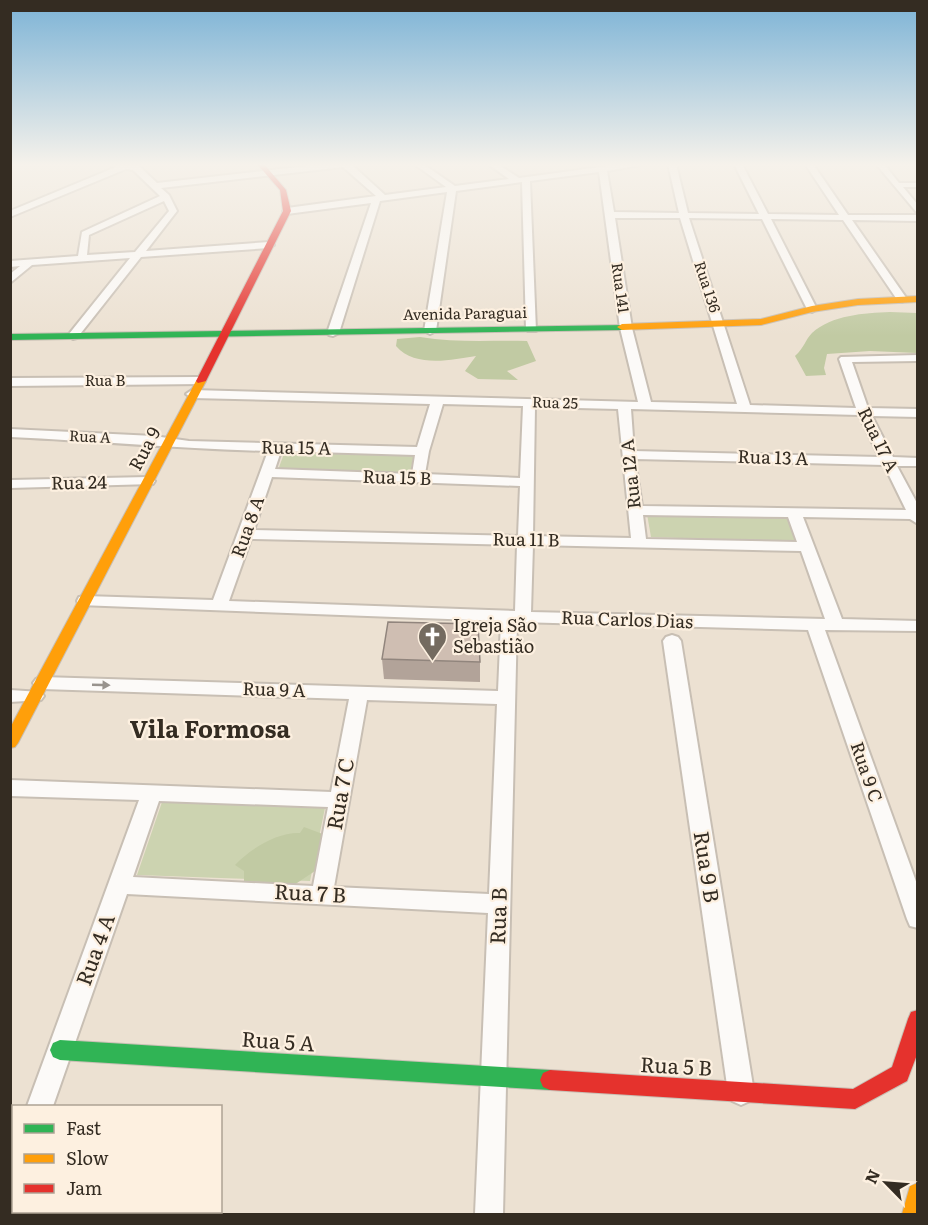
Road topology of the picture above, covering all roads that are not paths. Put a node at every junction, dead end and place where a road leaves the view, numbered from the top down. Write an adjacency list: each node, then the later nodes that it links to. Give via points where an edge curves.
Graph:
1 (113, 221): 13 (street, via 85,234)
2 (165, 221): 12 (street)
3 (282, 221): 11 (street, Rua 9)
4 (372, 221): 24 (street)
5 (447, 221): 23 (street)
6 (525, 221): 22 (street)
7 (610, 221): 21 (street, Rua 141)
8 (686, 221): 20 (street, Rua 136)
9 (768, 221): 19 (street)
10 (848, 221): 17 (street)
11 (269, 245): 12 (street); 25 (street, Rua 9)
12 (138, 255): 13 (street); 26 (street)
13 (82, 259): 14 (street)
14 (29, 263): 15 (street); 16 (street)
15 (10, 264)
16 (10, 280)
17 (902, 299): 18 (street, Avenida Paraguai); 19 (street, Avenida Paraguai)
18 (918, 299)
19 (812, 309): 20 (street, Avenida Paraguai, via 761,322)
20 (719, 325): 21 (street, Avenida Paraguai); 36 (street, Rua 136)
21 (626, 328): 22 (street, Avenida Paraguai); 35 (street, Rua 141)
22 (532, 329): 23 (street, Avenida Paraguai)
23 (430, 331): 24 (street, Avenida Paraguai)
24 (333, 333): 25 (street, Avenida Paraguai)
25 (224, 335): 26 (street, Avenida Paraguai); 29 (street, Rua 9)
26 (73, 336): 27 (street, Avenida Paraguai)
27 (10, 337)
28 (918, 358): 37 (street, Rua 17 A, via 845,358)
29 (200, 381): 30 (street, Rua B); 31 (street, Rua 9)
30 (10, 382)
31 (192, 394): 32 (street, Rua 25); 40 (street, Rua 9)
32 (438, 400): 33 (street, Rua 25); 42 (street)
33 (529, 402): 34 (street, Rua 25); 49 (street, Rua B)
34 (624, 405): 35 (street, Rua 25); 43 (street, Rua 12 A)
35 (645, 405): 36 (street, Rua 25)
36 (746, 409): 37 (street, Rua 25)
37 (863, 411): 38 (street, Rua 25); 44 (street, Rua 17 A)
38 (918, 413)
39 (10, 433): 40 (street, Rua A)
40 (170, 442): 41 (street, Rua 15 A); 48 (street, Rua 9)
41 (276, 447): 42 (street, Rua 15 A); 46 (street, Rua 8 A)
42 (422, 451): 47 (street)
43 (628, 454): 44 (street, Rua 13 A); 51 (street, Rua 12 A)
44 (888, 462): 45 (street, Rua 13 A); 53 (street, Rua 17 A)
45 (918, 462)
46 (267, 473): 47 (street, Rua 15 B); 54 (street, Rua 8 A)
47 (418, 478): 49 (street, Rua 15 B)
48 (148, 481): 50 (street, Rua 24); 58 (street, Rua 9)
49 (527, 482): 55 (street, Rua B)
50 (10, 484)
51 (635, 510): 52 (street); 56 (street, Rua 12 A)
52 (794, 513): 53 (street); 57 (street)
53 (916, 518)
54 (245, 534): 55 (street, Rua 11 B); 59 (street, Rua 8 A)
55 (525, 540): 56 (street, Rua 11 B); 60 (street, Rua B)
56 (639, 543): 57 (street, Rua 11 B)
57 (807, 547): 62 (street)
58 (85, 601): 59 (street, Rua Carlos Dias); 65 (street, Rua 9)
59 (219, 606): 60 (street, Rua Carlos Dias)
60 (516, 617): 61 (street, Rua Carlos Dias); 68 (street, Rua B)
61 (815, 625): 62 (street, Rua Carlos Dias); 76 (street, Rua 9 C)
62 (836, 625): 63 (street, Rua Carlos Dias)
63 (918, 626)
64 (672, 641): 80 (street, Rua 9 B)
65 (39, 690): 66 (street, Rua 9 A, one-way to 66); 67 (street, Rua 9 A); 69 (street, Rua 9)
66 (359, 693): 68 (street, Rua 9 A); 72 (street, Rua 7 C)
67 (10, 696)
68 (507, 698): 75 (street, Rua B)
69 (10, 743)
70 (10, 788): 71 (street)
71 (152, 793): 72 (street); 73 (street, Rua 4 A)
72 (340, 800): 74 (street, Rua 7 C)
73 (119, 885): 74 (street, Rua 7 B); 78 (street, Rua 4 A)
74 (322, 895): 75 (street, Rua 7 B)
75 (500, 904): 79 (street, Rua B)
76 (918, 920)
77 (918, 1019): 80 (street, Rua 5 B, via 900,1074 855,1098)
78 (60, 1050): 79 (street, Rua 5 A); 81 (street, Rua 4 A)
79 (494, 1077): 80 (street, Rua 5 B); 83 (street, Rua B)
80 (741, 1092)
81 (41, 1105)
82 (918, 1194): 84 (street)
83 (489, 1215)
84 (913, 1215)

